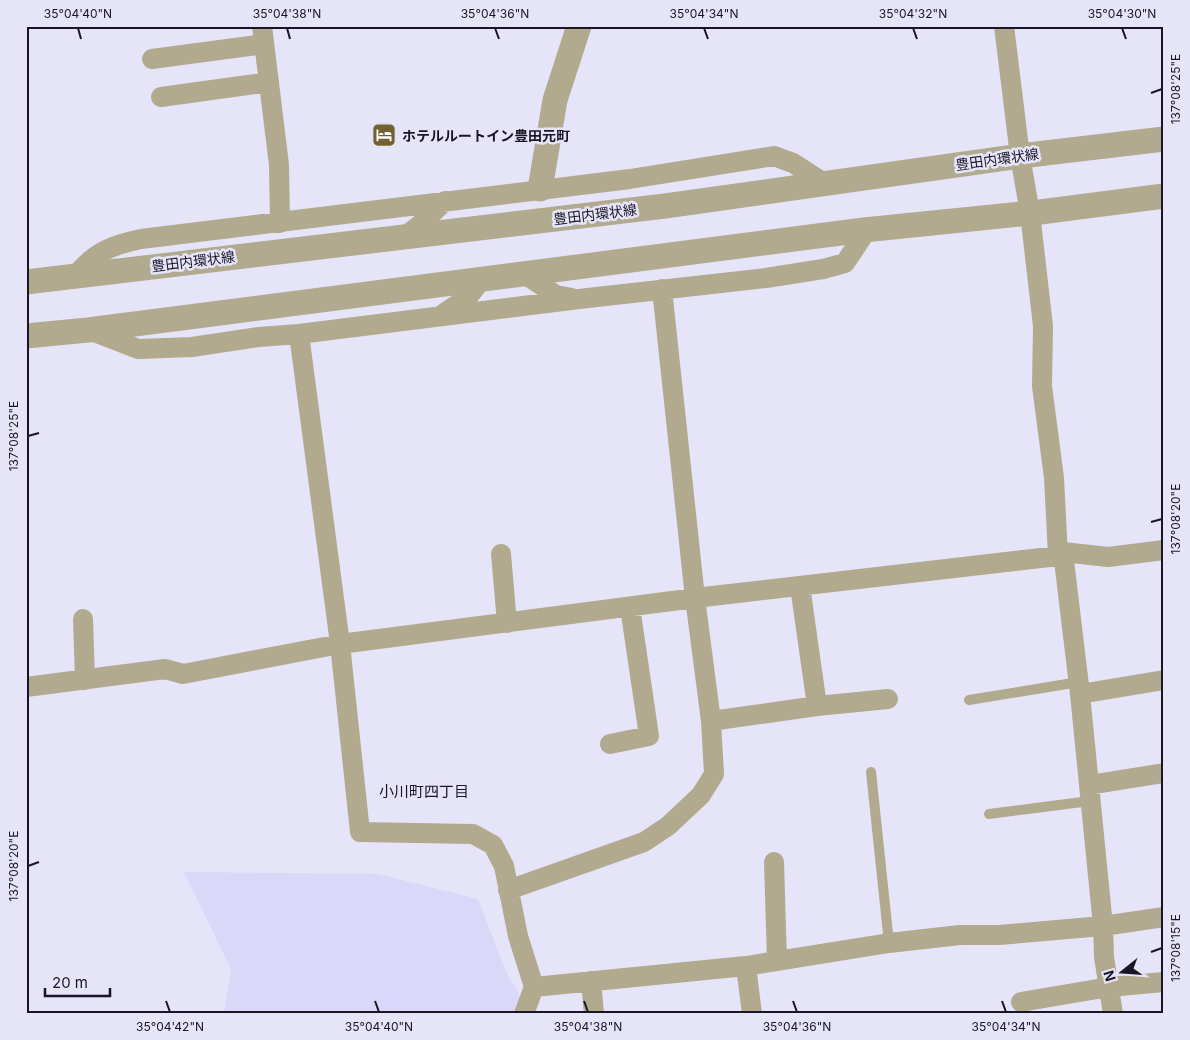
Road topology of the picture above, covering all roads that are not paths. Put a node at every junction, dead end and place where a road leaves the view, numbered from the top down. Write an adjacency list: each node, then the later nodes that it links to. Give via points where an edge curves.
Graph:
1 (580, 26): 10 (street, via 555,100)
2 (1004, 26): 8 (street)
3 (263, 35): 4 (street); 5 (street)
4 (152, 59)
5 (269, 82): 6 (street); 14 (street, via 279,165)
6 (161, 97)
7 (1164, 139): 8 (street, 豊田内環状線)
8 (1020, 156): 9 (street, 豊田内環状線); 13 (street)
9 (824, 183): 10 (street, via 793,163 774,156 630,179); 16 (street, 豊田内環状線, via 666,206)
10 (540, 189): 12 (street)
11 (1164, 196): 13 (street)
12 (446, 201): 14 (street); 16 (street)
13 (1030, 213): 15 (street); 29 (street, via 1043,326 1042,386)
14 (280, 223): 18 (street, via 118,244 88,261)
15 (864, 230): 17 (street); 21 (street, via 845,262 823,269)
16 (404, 237): 18 (street, 豊田内環状線)
17 (524, 274): 19 (street); 22 (street, via 556,295)
18 (76, 276): 20 (street, 豊田内環状線)
19 (482, 279): 23 (street, via 468,297); 24 (street)
20 (26, 282)
21 (662, 290): 22 (street); 31 (street)
22 (579, 299): 23 (street)
23 (440, 316): 25 (street)
24 (88, 330): 25 (street, via 138,349 192,347); 26 (street)
25 (299, 334): 35 (street)
26 (26, 336)
27 (1164, 550): 29 (street, via 1108,557)
28 (501, 554): 34 (street)
29 (1060, 554): 30 (street); 39 (street)
30 (800, 586): 31 (street); 42 (street)
31 (695, 598): 32 (street); 43 (street)
32 (630, 607): 34 (street); 44 (street, via 649,736)
33 (83, 618): 36 (street)
34 (507, 623): 35 (street)
35 (340, 644): 36 (street, via 182,674 165,669); 50 (street, via 360,832 473,834 493,845 504,866)
36 (85, 680): 38 (street)
37 (1164, 680): 39 (street)
38 (26, 687)
39 (1080, 688): 41 (lane); 47 (street)
40 (888, 699): 42 (street)
41 (969, 700)
42 (817, 706): 43 (street)
43 (712, 721): 50 (street, via 714,774 701,795 668,826 644,842)
44 (610, 744)
45 (871, 772): 53 (lane)
46 (1164, 773): 47 (street)
47 (1089, 793): 48 (lane); 52 (street)
48 (989, 814)
49 (774, 862): 54 (street)
50 (508, 890): 58 (street)
51 (1164, 917): 52 (street)
52 (1103, 926): 53 (street); 59 (street)
53 (889, 943): 54 (street)
54 (777, 961): 55 (street)
55 (746, 966): 56 (street); 63 (street)
56 (591, 981): 58 (street); 62 (street)
57 (1164, 982): 59 (street)
58 (534, 987): 61 (street)
59 (1109, 987): 60 (street); 64 (street)
60 (1021, 1002)
61 (524, 1014)
62 (594, 1014)
63 (752, 1014)
64 (1113, 1014)

